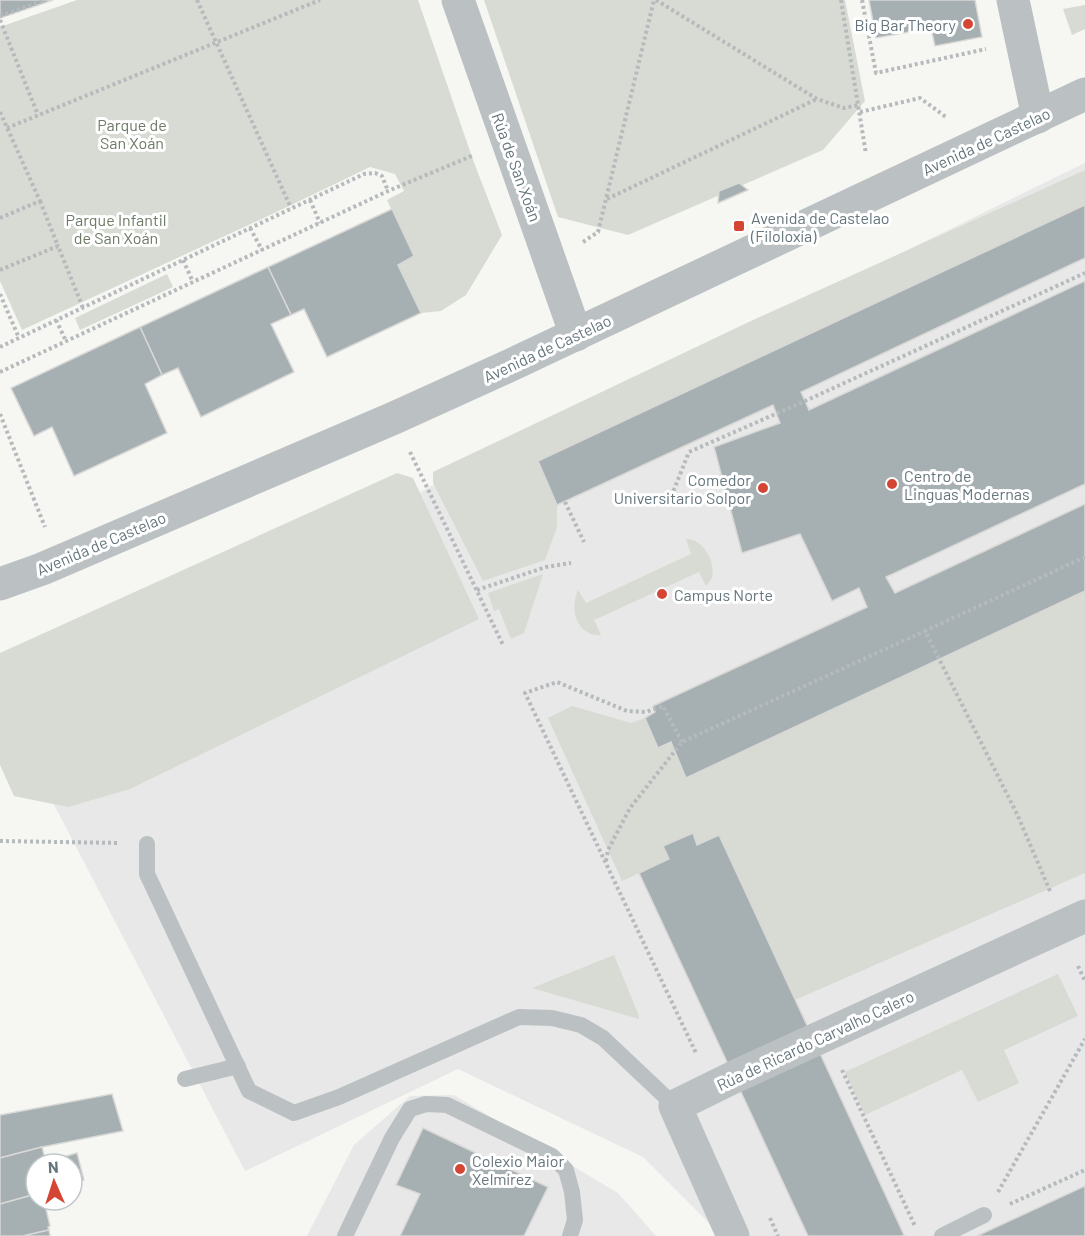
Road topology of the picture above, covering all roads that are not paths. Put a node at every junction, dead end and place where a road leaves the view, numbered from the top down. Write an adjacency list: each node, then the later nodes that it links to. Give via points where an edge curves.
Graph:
1 (458, 0): 5 (street, Rúa de San Xoán)
2 (1013, 0): 4 (street)
3 (1085, 94): 4 (street, Avenida de Castelao)
4 (1038, 117): 5 (street, Avenida de Castelao)
5 (576, 334): 6 (street, Avenida de Castelao, via 394,418)
6 (0, 584)
7 (147, 844): 9 (lane, via 147,874)
8 (1085, 916): 11 (street, Rúa de Ricardo Carvalho Calero)
9 (238, 1066): 10 (lane); 11 (lane, via 249,1091 294,1113 519,1017 552,1018 581,1025 603,1038)
10 (185, 1079)
11 (675, 1106): 15 (street)
12 (984, 1215): 16 (lane)
13 (345, 1236): 14 (lane, via 392,1138 410,1109 426,1104 447,1105 552,1156 566,1170 572,1192 575,1220)
14 (570, 1236)
15 (733, 1236)
16 (942, 1236)

